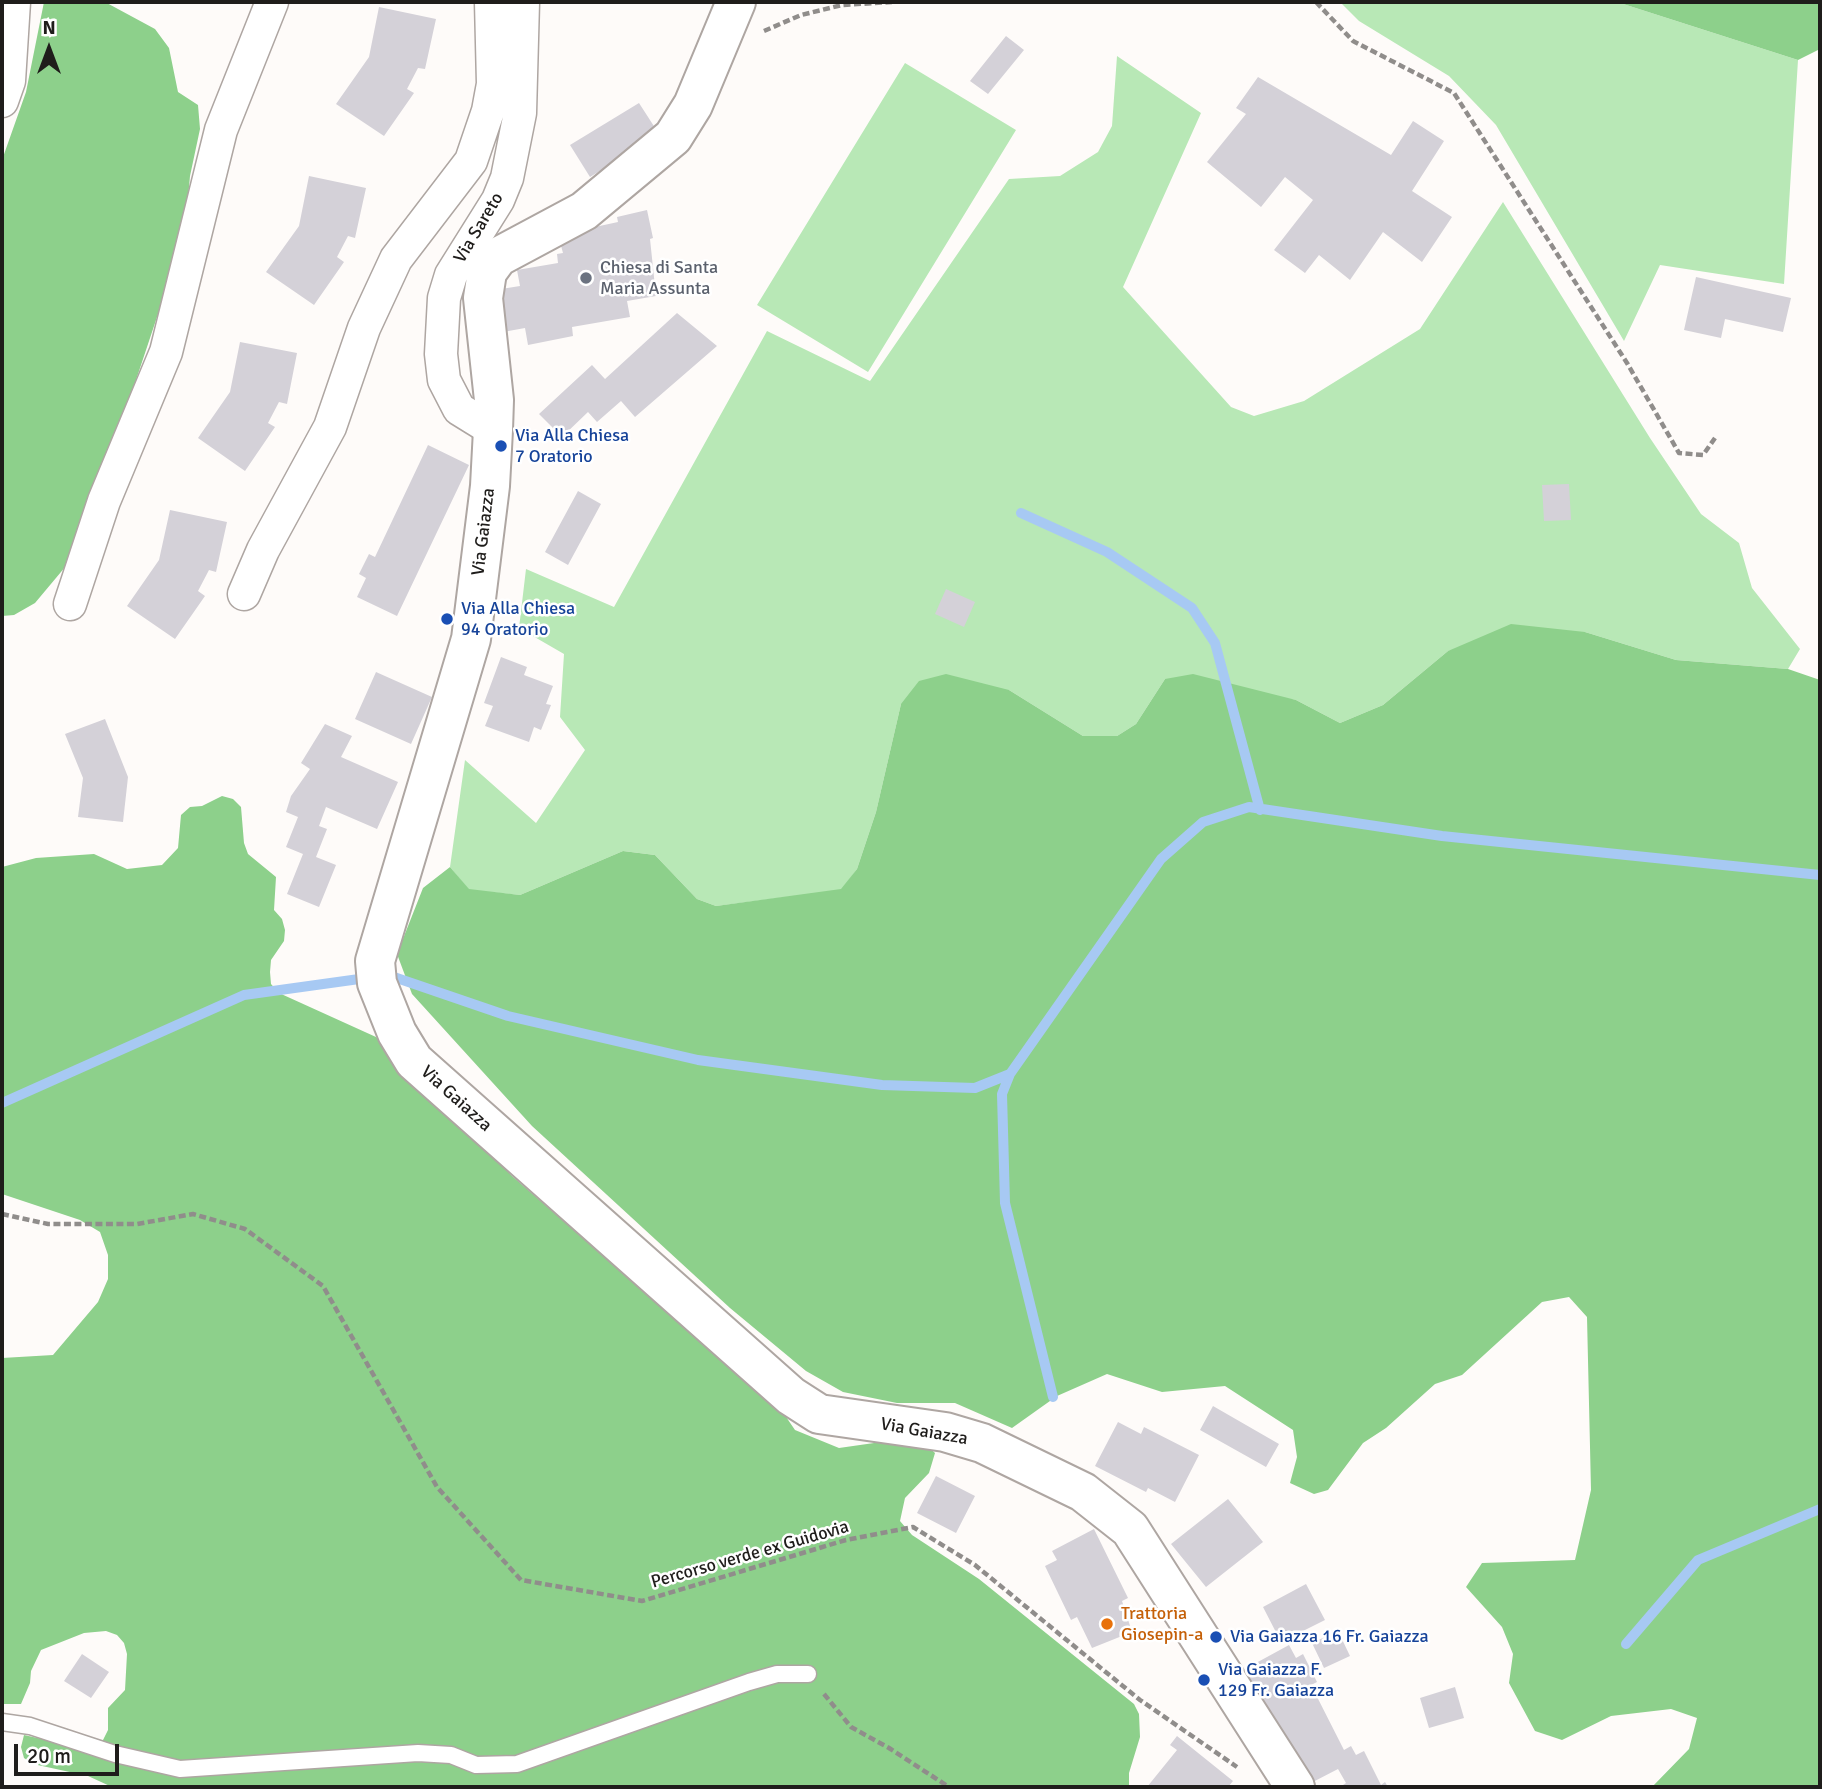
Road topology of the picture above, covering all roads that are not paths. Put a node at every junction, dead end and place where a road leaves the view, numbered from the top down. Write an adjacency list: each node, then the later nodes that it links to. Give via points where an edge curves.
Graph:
1 (14, 2): 6 (street, via 9,80)
2 (272, 2): 9 (street, via 221,130 166,352 104,501)
3 (491, 2): 8 (street, via 493,84 471,161 396,260 364,328 326,436)
4 (523, 2): 7 (street, Via Sareto, via 520,113 507,178 456,264 444,298 444,380 459,409)
5 (736, 2): 7 (main road, Via Gaiazza, via 693,105 673,137 584,211 492,264 483,284 483,298)
6 (2, 101)
7 (493, 430): 12 (main road, Via Gaiazza, via 471,639 375,961 377,983 414,1062 791,1396 819,1414 945,1432 982,1443 1083,1492 1130,1529)
8 (244, 594)
9 (70, 604)
10 (808, 1674): 11 (lane, via 777,1674 749,1682 517,1765 476,1765 451,1755 407,1753 180,1769)
11 (2, 1722)
12 (1295, 1787)

